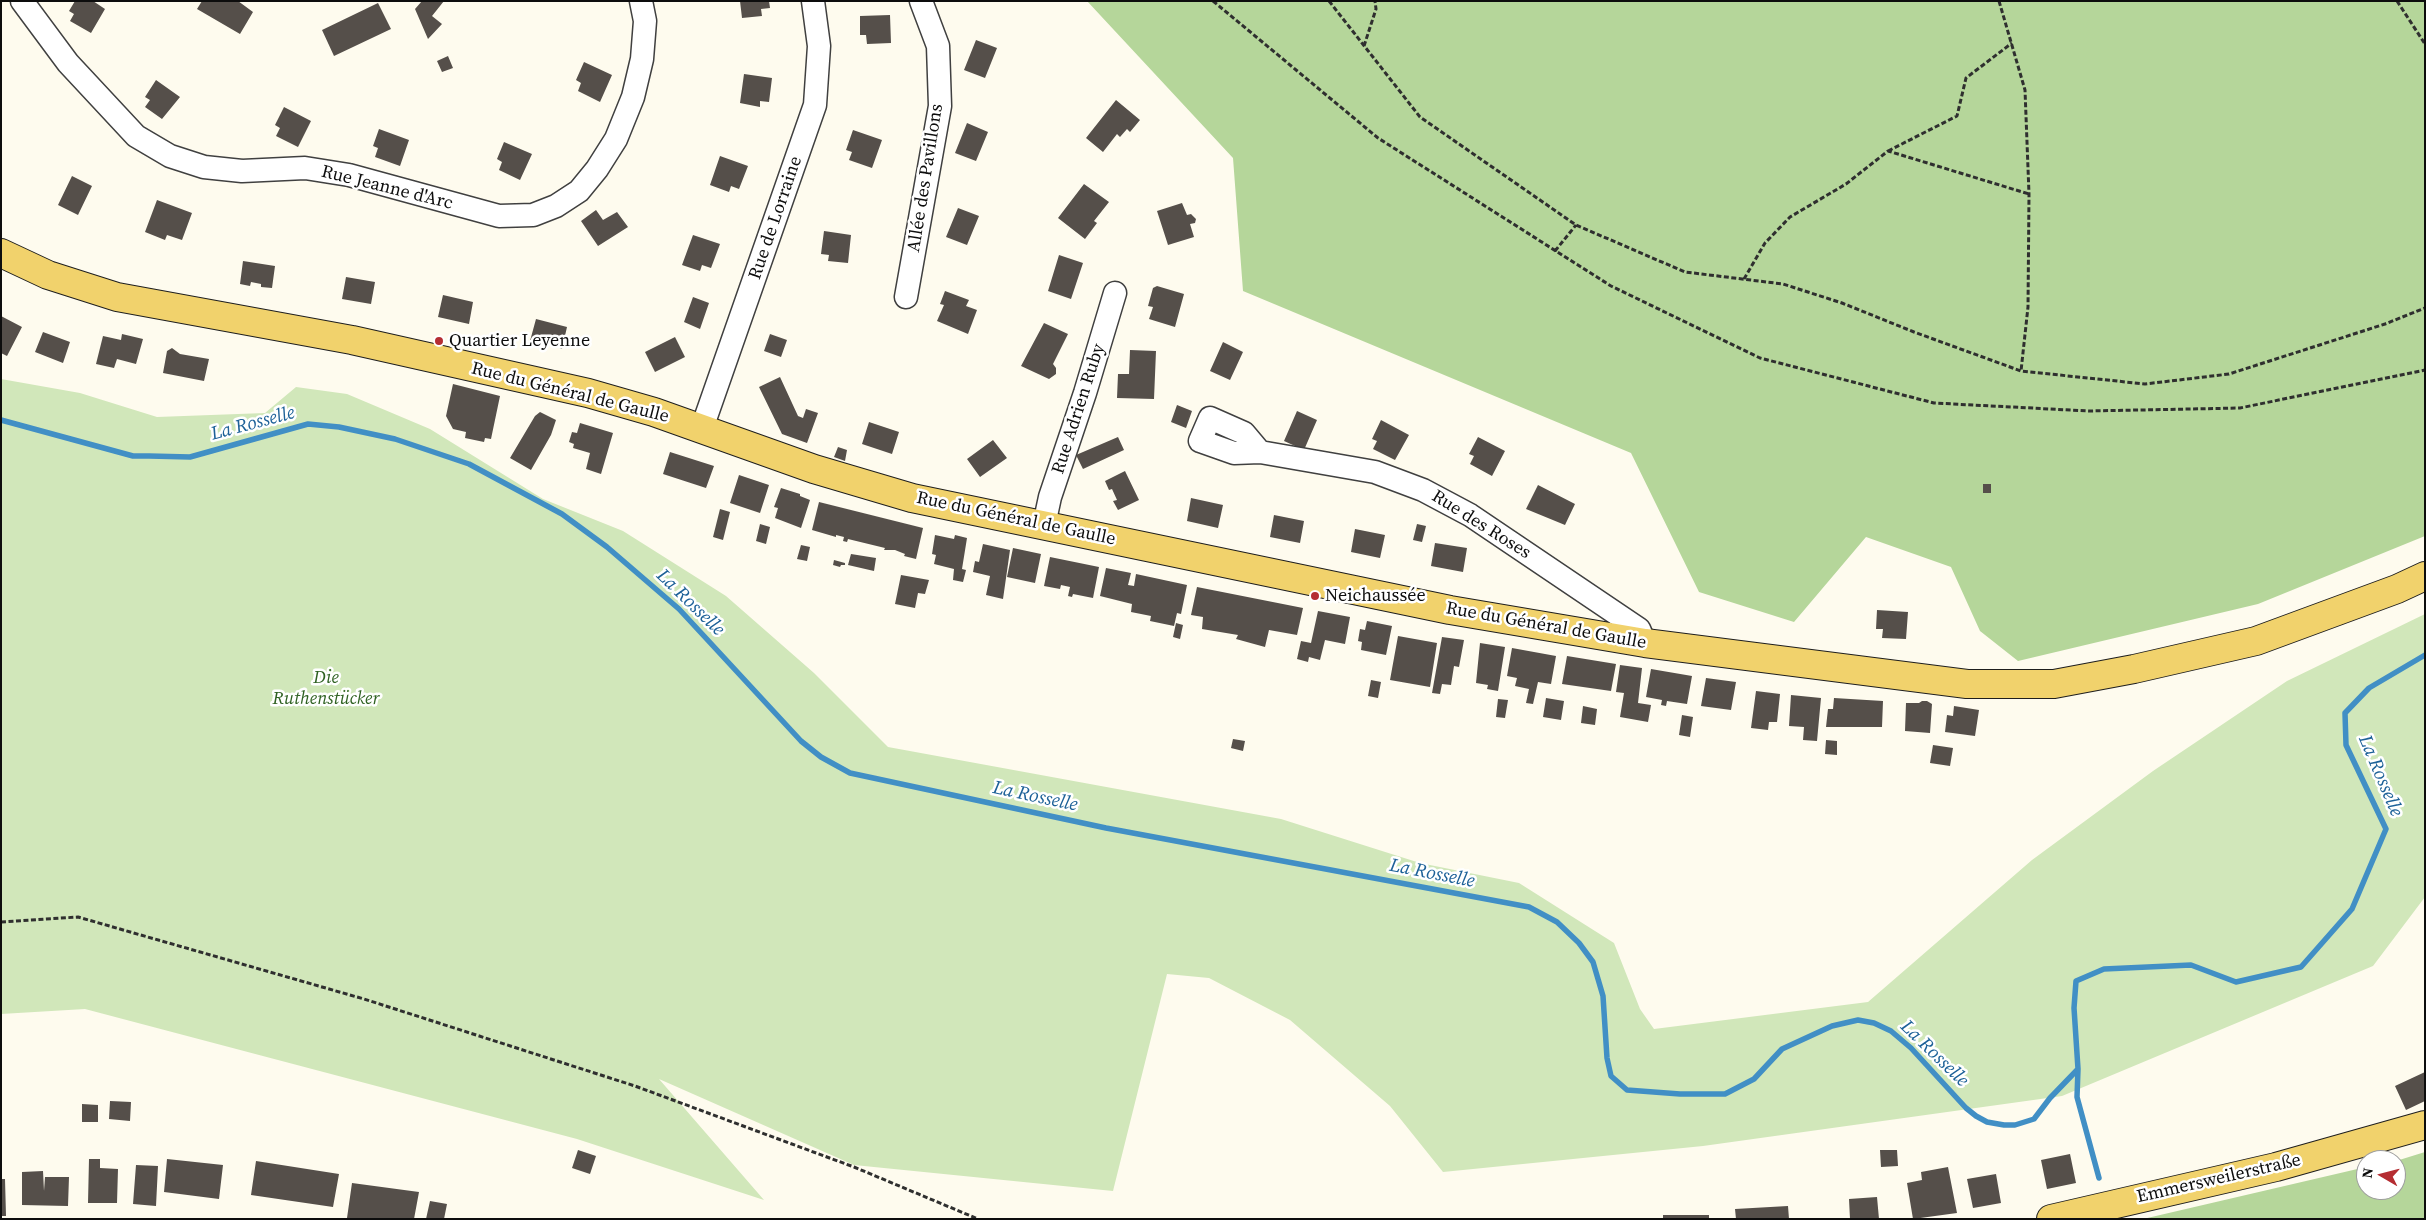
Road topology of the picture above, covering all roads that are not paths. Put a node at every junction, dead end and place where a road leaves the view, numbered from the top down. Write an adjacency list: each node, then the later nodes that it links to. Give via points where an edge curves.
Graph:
1 (22, 1): 2 (street, Rue Jeanne d'Arc, via 68,63 136,136 170,156 204,167 242,171 305,168 349,175 499,216 533,215 556,206 579,191 616,139 642,59 645,20)
2 (641, 1)
3 (813, 1): 8 (street, Rue de Lorraine, via 819,46 816,105)
4 (921, 1): 7 (street, Allée des Pavillons, via 938,46 940,106)
5 (1, 253): 8 (main road, Rue du Général de Gaulle, via 48,275 117,298 352,340 588,393)
6 (1115, 293): 10 (street, Rue Adrien Ruby, via 1050,496)
7 (906, 297)
8 (702, 428): 10 (main road, Rue du Général de Gaulle, via 814,468 912,498)
9 (1260, 452): 12 (street, Rue des Roses, via 1375,472 1423,490 1470,514 1640,629)
10 (1044, 525): 12 (main road, Rue du Général de Gaulle, via 1450,610)
11 (2425, 576): 12 (main road, Rue du Général de Gaulle, via 2256,641 2054,684 1966,684)
12 (1645, 643)
13 (2425, 1125): 14 (main road, Emmersweilerstraße, via 2276,1168)
14 (2052, 1219)

